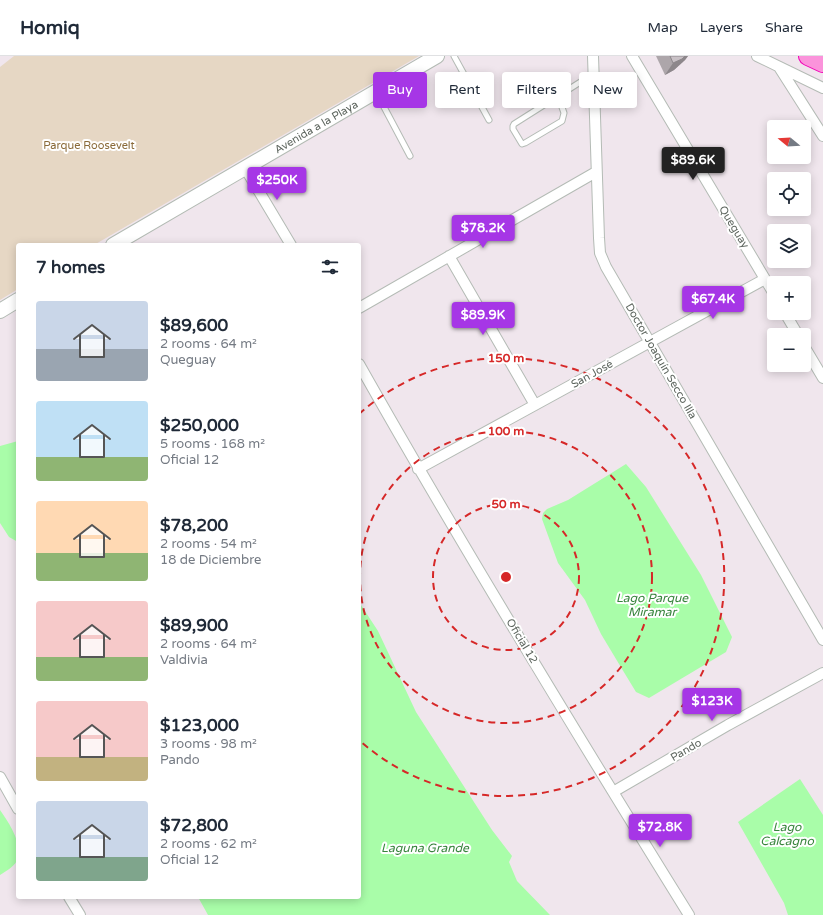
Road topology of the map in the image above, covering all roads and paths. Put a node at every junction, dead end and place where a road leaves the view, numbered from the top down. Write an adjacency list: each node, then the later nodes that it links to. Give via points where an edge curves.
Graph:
1 (437, 56): 9 (street, Avenida a la Playa)
2 (454, 56): 16 (lane)
3 (593, 56): 10 (street, Doctor Joaquín Secco Illa)
4 (632, 56): 24 (street, Queguay)
5 (757, 56): 8 (street)
6 (808, 56): 7 (highway)
7 (823, 63)
8 (779, 67): 11 (street); 17 (street)
9 (410, 72)
10 (594, 72)
11 (823, 88)
12 (373, 94): 19 (street, Avenida a la Playa)
13 (558, 96): 13 (lane, via 512,126 522,144 562,121 564,113)
14 (385, 108): 18 (lane)
15 (595, 108): 20 (street, Doctor Joaquín Secco Illa)
16 (489, 120)
17 (823, 136)
18 (410, 156)
19 (245, 168): 21 (street, Avenida a la Playa); 22 (street)
20 (596, 172): 23 (street); 29 (street, Doctor Joaquín Secco Illa, via 600,253)
21 (116, 243)
22 (289, 243)
23 (449, 256): 27 (street); 33 (street)
24 (765, 279): 25 (street, Queguay); 29 (street, San José)
25 (767, 282)
26 (16, 301): 28 (street)
27 (361, 307)
28 (0, 311)
29 (650, 342): 33 (street, San José); 35 (street, Doctor Joaquín Secco Illa)
30 (811, 358): 32 (street)
31 (361, 368): 34 (street, Oficial 12)
32 (823, 378)
33 (535, 405): 34 (street, San José)
34 (418, 469): 38 (street, Oficial 12)
35 (823, 640)
36 (823, 673): 38 (street, Pando)
37 (0, 777): 39 (street)
38 (613, 792): 42 (street, Oficial 12)
39 (16, 805)
40 (70, 899): 41 (street)
41 (80, 915)
42 (689, 915)

